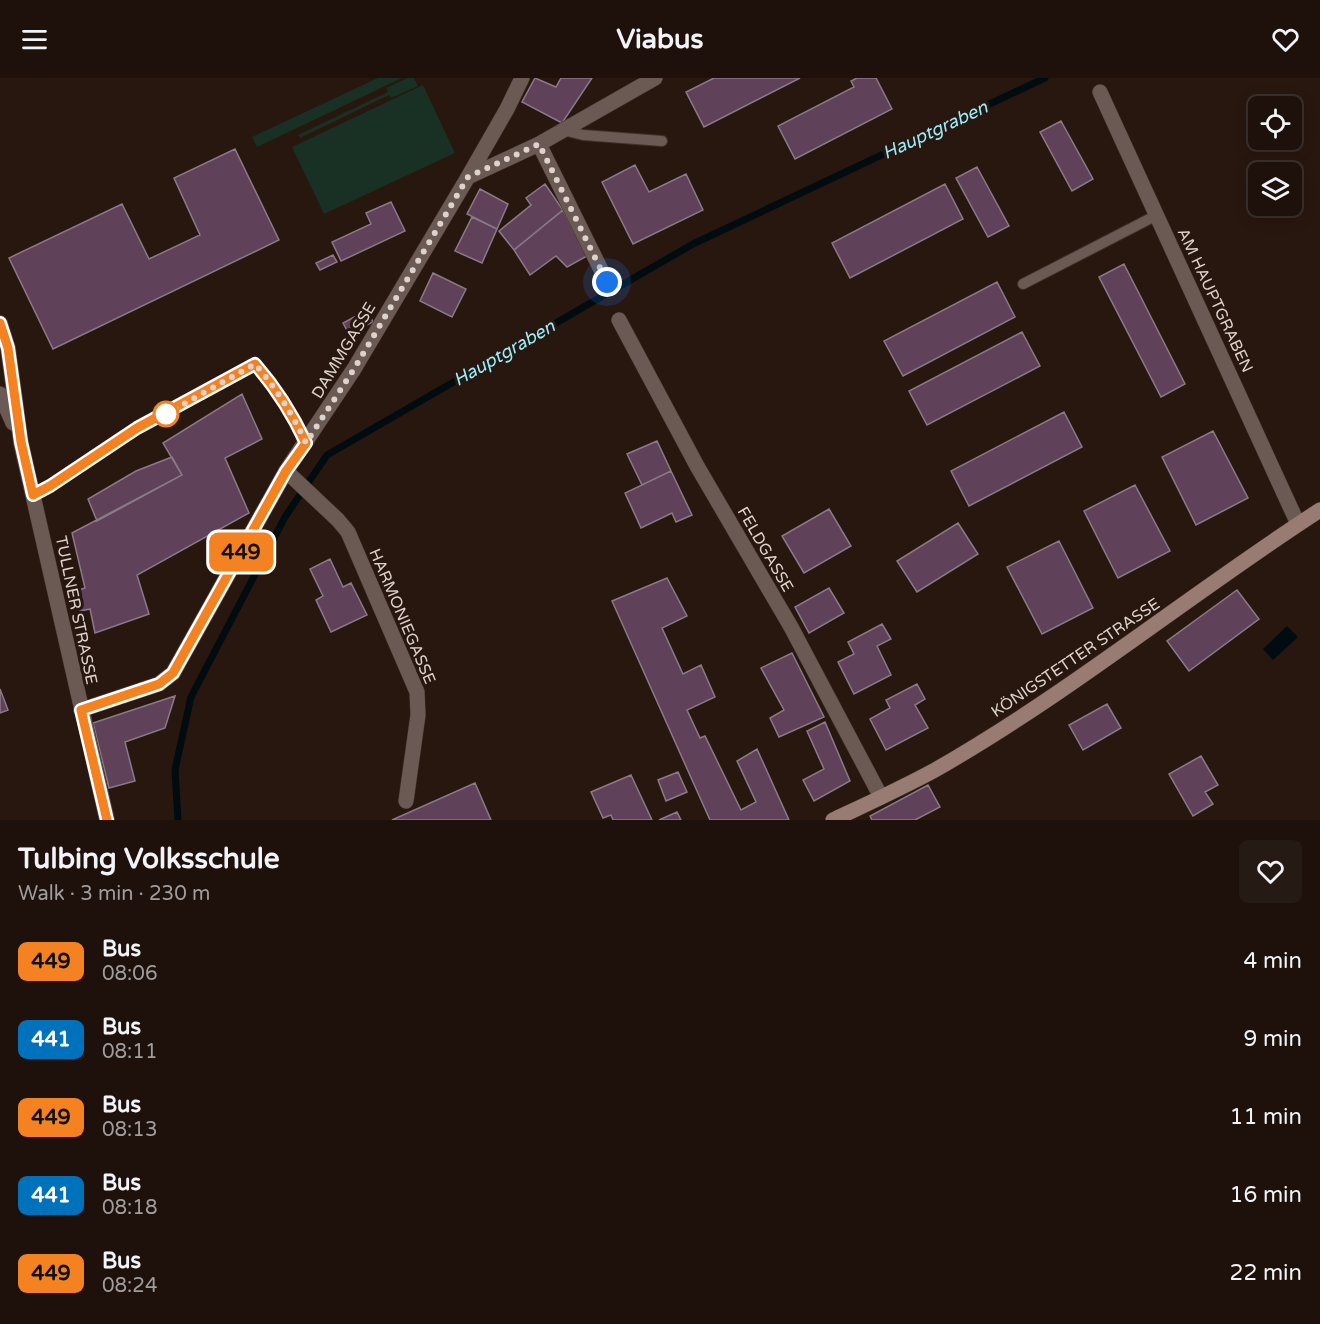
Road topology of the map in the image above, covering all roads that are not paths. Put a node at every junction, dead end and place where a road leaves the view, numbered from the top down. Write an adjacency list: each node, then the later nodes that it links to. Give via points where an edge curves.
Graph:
1 (522, 78): 7 (street, DAMMGASSE)
2 (655, 78): 4 (street)
3 (1100, 92): 8 (street, AM HAUPTGRABEN)
4 (563, 130): 5 (lane); 6 (street)
5 (662, 141)
6 (539, 144): 7 (street); 9 (street)
7 (468, 177): 15 (street, DAMMGASSE)
8 (1157, 216): 10 (lane); 19 (street, AM HAUPTGRABEN)
9 (607, 282)
10 (1023, 284)
11 (619, 320): 21 (street, FELDGASSE)
12 (0, 323): 14 (street, TULLNER STRASSE, via 8,348)
13 (0, 394): 14 (street, TULLNER STRASSE)
14 (21, 442): 17 (street, TULLNER STRASSE)
15 (306, 443): 16 (street, DAMMGASSE); 17 (lane, via 290,410 255,364 137,428)
16 (286, 471): 20 (street, DAMMGASSE, via 173,673 159,684); 22 (street, HARMONIEGASSE, via 348,532 417,692 418,715)
17 (33, 495): 20 (street, TULLNER STRASSE)
18 (1320, 510): 19 (main road, KÖNIGSTETTER STRASSE)
19 (1299, 524): 21 (main road, KÖNIGSTETTER STRASSE, via 1078,679 934,771)
20 (81, 710): 24 (street, TULLNER STRASSE)
21 (881, 797): 23 (main road, KÖNIGSTETTER STRASSE)
22 (406, 801)
23 (838, 819)
24 (107, 820)

